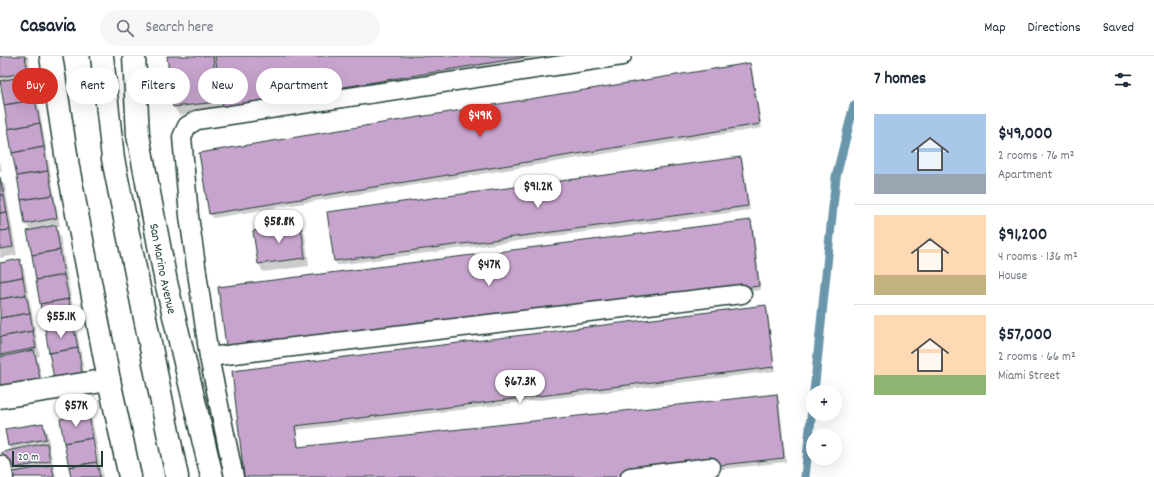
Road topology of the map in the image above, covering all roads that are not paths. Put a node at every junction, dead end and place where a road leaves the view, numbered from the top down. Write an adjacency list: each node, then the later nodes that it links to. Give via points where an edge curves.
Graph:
1 (51, 56): 9 (main road, via 68,167)
2 (102, 56): 8 (main road, via 113,159)
3 (134, 56): 7 (main road, San Marino Avenue, via 138,135 166,282)
4 (622, 56): 6 (lane, via 197,120 187,126 182,137 189,216)
5 (742, 294): 6 (lane)
6 (209, 357): 17 (lane)
7 (185, 361): 8 (main road); 16 (main road, San Marino Avenue)
8 (154, 367): 15 (main road)
9 (109, 380): 10 (main road); 14 (main road)
10 (0, 396)
11 (0, 467): 13 (main road)
12 (711, 467): 18 (lane)
13 (2, 477)
14 (130, 477)
15 (177, 477)
16 (212, 477)
17 (234, 477)
18 (630, 477)

